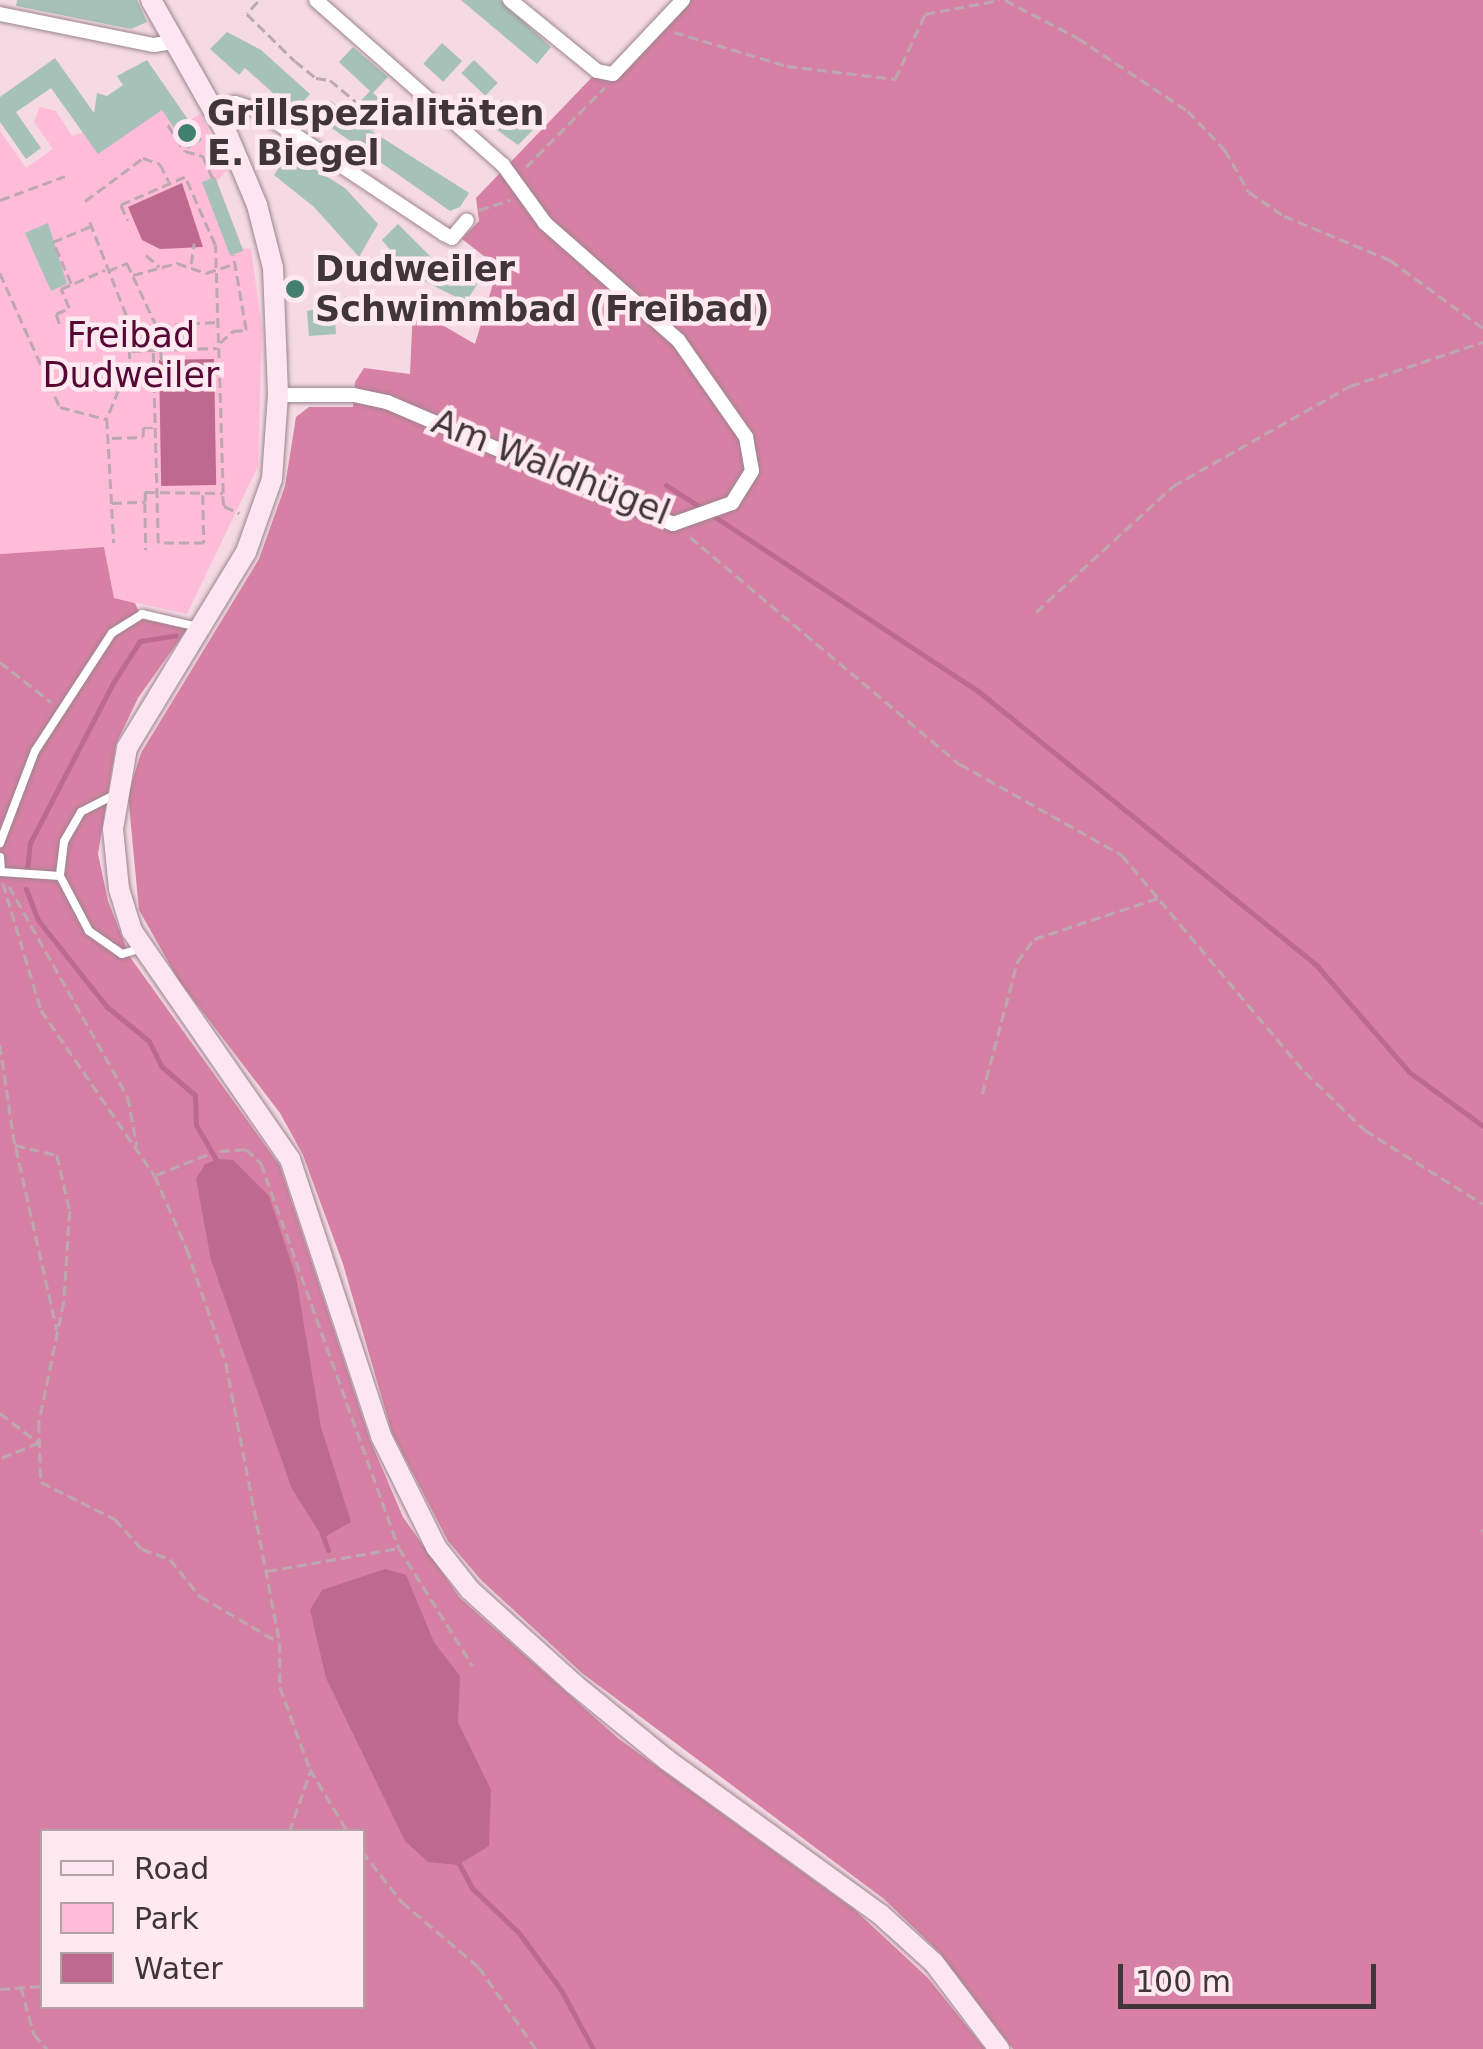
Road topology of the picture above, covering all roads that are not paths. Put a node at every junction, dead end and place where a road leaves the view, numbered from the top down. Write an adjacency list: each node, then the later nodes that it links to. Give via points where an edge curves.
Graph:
1 (151, 0): 8 (main road)
2 (316, 0): 11 (street, Am Waldhügel, via 514,179 545,223 678,340 746,436 752,472 744,490 712,514 673,524 386,402)
3 (510, 0): 4 (street, via 597,71 621,71)
4 (683, 0)
5 (0, 3): 7 (street)
6 (0, 14): 7 (street)
7 (16, 18): 8 (street)
8 (174, 42): 9 (main road)
9 (214, 110): 10 (street, via 246,104 452,238); 11 (main road, via 249,182 268,244)
10 (471, 216)
11 (278, 395): 12 (main road, via 265,504)
12 (202, 628): 13 (main road, via 142,713); 14 (lane, via 152,614 130,618 112,632 58,711 12,801)
13 (116, 794): 17 (lane, via 81,812 64,842); 18 (main road, via 119,889)
14 (0, 843)
15 (0, 857): 16 (lane)
16 (1, 872): 17 (lane)
17 (60, 876): 18 (lane, via 89,931 122,954)
18 (140, 949): 19 (main road, via 268,1120 290,1160 316,1223 380,1436 413,1510 448,1561 574,1684 666,1760 880,1914 934,1963)
19 (999, 2049)

